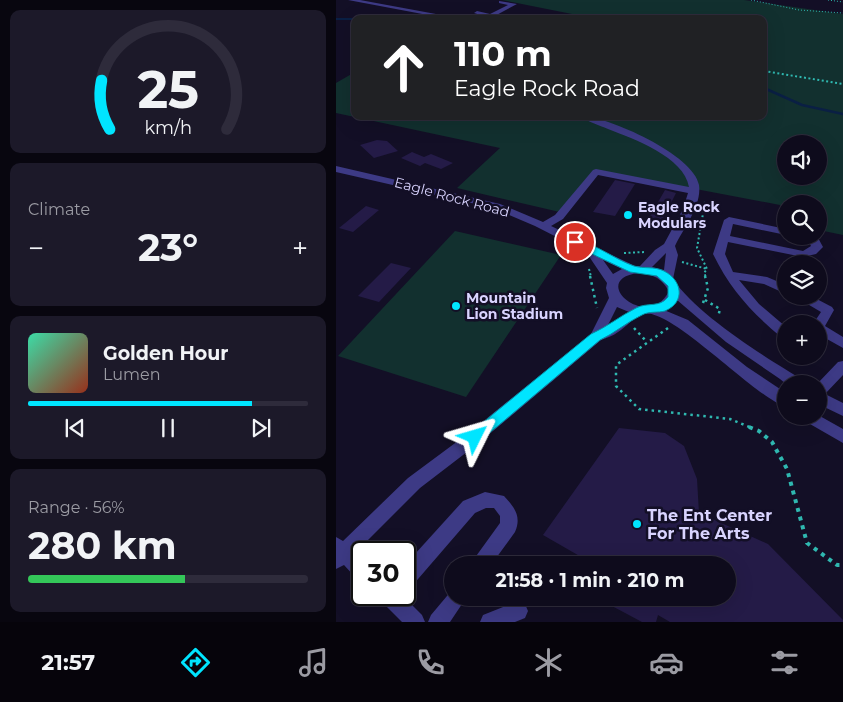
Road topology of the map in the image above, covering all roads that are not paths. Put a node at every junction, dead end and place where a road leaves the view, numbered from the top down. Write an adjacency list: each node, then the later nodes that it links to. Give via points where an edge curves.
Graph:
1 (351, 0): 4 (street)
2 (501, 2): 8 (street, via 514,4)
3 (406, 3): 4 (street)
4 (393, 7): 6 (street)
5 (477, 13): 7 (street)
6 (438, 15)
7 (486, 15)
8 (493, 15)
9 (593, 120): 11 (street, via 674,158 689,173)
10 (336, 169): 12 (street, Eagle Rock Road, via 477,201)
11 (693, 191): 12 (street, via 596,172 559,217); 16 (street, via 689,207)
12 (544, 226): 17 (street, Eagle Rock Road)
13 (777, 230): 14 (street, via 729,220)
14 (724, 238): 15 (street, via 803,254 812,252); 19 (street, via 719,254)
15 (816, 245)
16 (669, 246): 18 (street); 20 (street, via 672,255)
17 (589, 249): 18 (street, Eagle Rock Road); 21 (street, Eagle Rock Road)
18 (638, 270): 20 (street, Eagle Rock Road, via 652,271); 21 (street, via 618,277)
19 (729, 275): 22 (street); 28 (street, via 741,294)
20 (668, 278): 23 (street)
21 (613, 283): 24 (street, Eagle Rock Road)
22 (777, 286)
23 (675, 291): 26 (street, via 670,303); 33 (street, via 720,329)
24 (615, 297): 26 (street, via 630,308); 30 (street)
25 (818, 305): 27 (street, via 828,310)
26 (646, 310): 30 (street); 35 (street, via 679,320)
27 (826, 315)
28 (777, 327)
29 (827, 335): 31 (street)
30 (596, 337): 40 (street, via 414,483)
31 (843, 343)
32 (843, 366): 34 (street)
33 (785, 375)
34 (827, 383)
35 (777, 395)
36 (827, 402): 37 (street)
37 (843, 410)
38 (822, 425): 39 (street)
39 (843, 438)
40 (339, 552): 42 (street)
41 (487, 556): 43 (street, via 509,526 509,513 498,501 485,500 469,507)
42 (351, 561)
43 (416, 567)
44 (400, 606): 47 (street)
45 (450, 606): 48 (street)
46 (518, 611): 49 (street)
47 (415, 622)
48 (438, 622)
49 (490, 622)

